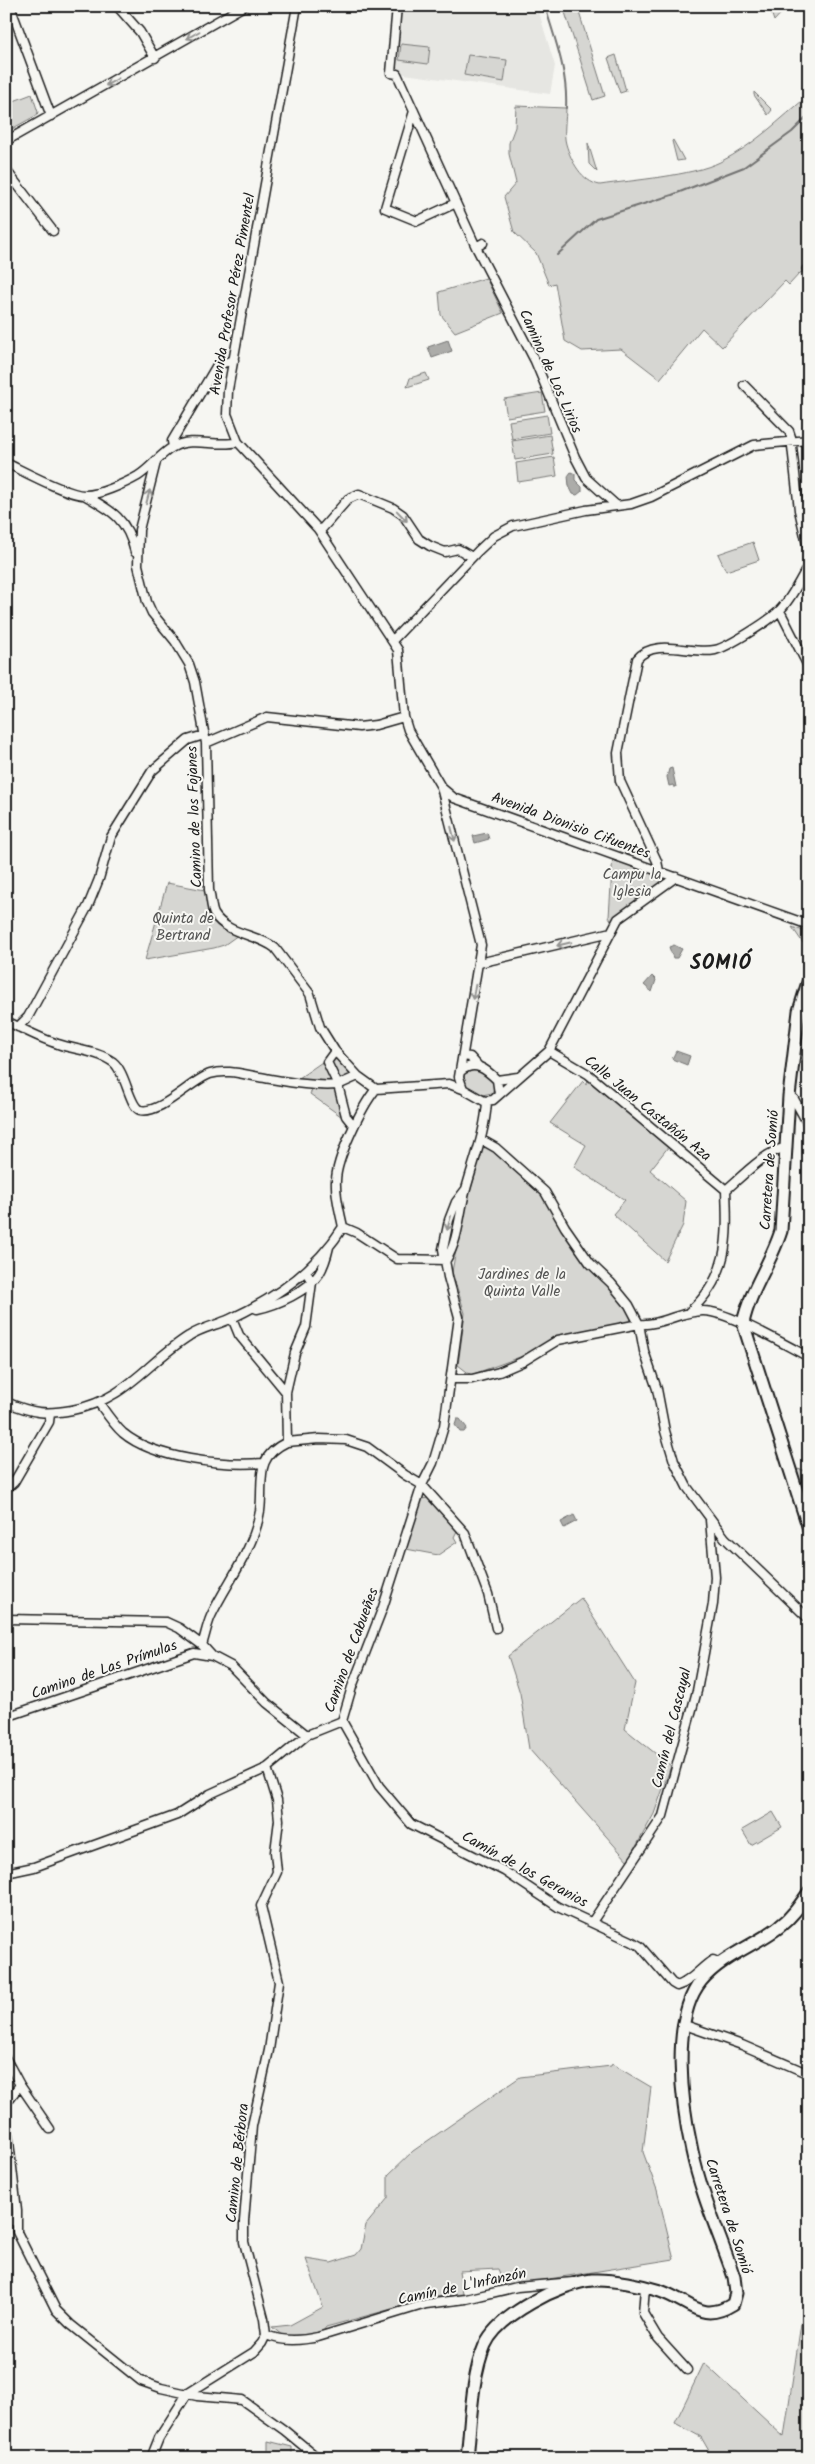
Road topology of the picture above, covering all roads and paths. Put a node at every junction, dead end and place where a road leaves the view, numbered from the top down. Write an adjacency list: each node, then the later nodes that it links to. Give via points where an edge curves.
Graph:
1 (10, 6): 8 (street)
2 (117, 6): 6 (street, via 140,32)
3 (244, 6): 6 (street, one-way to 6)
4 (297, 6): 13 (street, Avenida Profesor Pérez Pimentel)
5 (397, 6): 7 (street, Camino de Los Lirios, via 391,73 397,73)
6 (155, 58): 8 (street, one-way to 8)
7 (414, 111): 11 (street, Camino de Los Lirios); 11 (street, via 385,208 417,221)
8 (51, 116): 9 (street)
9 (6, 141)
10 (6, 170): 12 (street)
11 (456, 203): 22 (street, Camino de Los Lirios, via 480,245 535,361 575,458 586,478)
12 (53, 231)
13 (234, 360): 16 (street, Avenida Profesor Pérez Pimentel, via 227,414); 18 (street, via 216,365 172,441)
14 (744, 385): 17 (street, via 789,431)
15 (809, 440): 17 (street)
16 (238, 442): 18 (street); 25 (street, Avenida Profesor Pérez Pimentel)
17 (791, 442): 22 (street, via 754,445 651,497); 26 (street, via 799,510)
18 (173, 447): 19 (street)
19 (156, 462): 21 (street, via 138,476); 24 (street, Camino de los Fojanes, one-way to 19)
20 (6, 463): 21 (street)
21 (84, 496): 23 (street, via 116,514)
22 (616, 505): 27 (street, via 513,526 494,536)
23 (128, 530): 24 (street); 29 (street)
24 (139, 530): 29 (street, Camino de los Fojanes)
25 (320, 531): 27 (street, one-way to 27, via 348,500 359,494 403,515 419,539 430,546 445,552 458,549); 31 (street, Avenida Profesor Pérez Pimentel)
26 (809, 553)
27 (472, 557): 31 (street)
28 (809, 562): 30 (street)
29 (138, 566): 34 (street, Camino de los Fojanes, via 152,613 189,664)
30 (780, 611): 32 (street); 38 (street, via 713,651 649,650 637,659 618,753 620,781)
31 (392, 641): 33 (street, Avenida Profesor Pérez Pimentel, via 400,658)
32 (809, 668)
33 (404, 717): 34 (street, via 359,727 267,717); 35 (street, Avenida Profesor Pérez Pimentel, via 408,730)
34 (205, 739): 45 (street, via 188,740 152,771 111,837 99,879 70,940 28,1017); 46 (street, Camino de los Fojanes, via 209,890 214,914 245,935 260,938 275,948 310,994 320,1027)
35 (441, 787): 36 (street, Avenida Dionisio Cifuentes); 37 (street, Avenida Profesor Pérez Pimentel)
36 (460, 800): 37 (street); 38 (street, Avenida Dionisio Cifuentes)
37 (448, 812): 42 (street, Avenida Profesor Pérez Pimentel, one-way to 42, via 481,945)
38 (659, 871): 39 (street, Avenida Dionisio Cifuentes)
39 (676, 876): 40 (street, Avenida Dionisio Cifuentes); 41 (street, via 624,913)
40 (809, 925)
41 (611, 932): 42 (street, one-way to 42); 47 (street)
42 (479, 963): 48 (street, Avenida Profesor Pérez Pimentel, one-way to 48)
43 (809, 979): 59 (street, Carretera de Somió, via 799,1011)
44 (6, 1022): 45 (street)
45 (18, 1027): 55 (street, via 56,1044 114,1062 124,1076 134,1105 140,1110 152,1109 209,1074 224,1071 315,1085)
46 (335, 1051): 51 (street, Camino de los Fojanes); 55 (street, via 328,1062)
47 (549, 1051): 52 (street); 65 (street, Calle Juan Castañón Aza, via 588,1074)
48 (463, 1056): 49 (street); 50 (street, Avenida Profesor Pérez Pimentel)
49 (478, 1066): 50 (street, via 466,1067); 53 (street)
50 (460, 1074): 54 (street); 57 (street)
51 (358, 1076): 55 (street); 56 (street, Camino de los Fojanes)
52 (520, 1077): 53 (street); 58 (street)
53 (497, 1080): 58 (street)
54 (448, 1084): 56 (street); 57 (street)
55 (338, 1085): 61 (street, via 346,1116)
56 (376, 1089): 61 (street, via 366,1100)
57 (463, 1089): 60 (street)
58 (499, 1094): 60 (street)
59 (789, 1096): 62 (street); 64 (street, Carretera de Somió)
60 (487, 1102): 63 (street, Camino de Cabueñes)
61 (354, 1126): 66 (street, via 335,1180)
62 (809, 1126)
63 (482, 1140): 68 (street, Camino de Cabueñes, via 466,1190 456,1202 449,1220 443,1249); 77 (street, via 496,1148 545,1192 590,1264 629,1305)
64 (786, 1148): 65 (street, via 779,1149 757,1164); 76 (street, Carretera de Somió, via 781,1231 776,1248 746,1307)
65 (726, 1190): 71 (street, via 724,1258)
66 (343, 1227): 67 (street); 68 (street, via 357,1232 397,1259)
67 (330, 1245): 69 (street); 70 (street, via 323,1266)
68 (446, 1260): 79 (street, Camino de Cabueñes, via 459,1317)
69 (306, 1272): 70 (street); 72 (street, via 280,1293)
70 (312, 1282): 72 (street, via 274,1303); 80 (street, via 306,1327 295,1353)
71 (706, 1296): 73 (street); 74 (street)
72 (250, 1309): 75 (street)
73 (689, 1312): 74 (street, via 705,1311); 77 (street, via 650,1325)
74 (718, 1315): 76 (street)
75 (232, 1318): 80 (street, via 239,1335); 82 (street, via 189,1336 123,1390)
76 (743, 1323): 78 (street); 89 (street)
77 (639, 1324): 79 (street, via 558,1340 498,1372 472,1379); 88 (street, via 674,1461)
78 (809, 1357)
79 (450, 1379): 86 (street, Camino de Cabueñes, via 444,1426 433,1463)
80 (286, 1392): 84 (street)
81 (6, 1402): 83 (street)
82 (99, 1404): 83 (street); 85 (street, via 124,1434 151,1448 178,1457 239,1465)
83 (50, 1414): 87 (street, via 44,1431 14,1482)
84 (287, 1442): 85 (street, via 270,1453); 86 (street, via 337,1440 367,1447)
85 (263, 1463): 93 (street, via 260,1513 246,1551 211,1617)
86 (422, 1485): 92 (street, via 465,1533 488,1594); 96 (street, Camino de Cabueñes)
87 (6, 1489)
88 (710, 1520): 91 (street); 101 (street, Camín del Cascayal, via 715,1577 713,1604 697,1691 670,1792 662,1816)
89 (809, 1529)
90 (6, 1619): 93 (street, via 166,1622)
91 (809, 1619)
92 (496, 1628)
93 (202, 1646): 94 (street)
94 (212, 1656): 95 (street, Camino de Las Prímulas, via 194,1653); 97 (street, via 231,1666 267,1703)
95 (6, 1717)
96 (342, 1721): 97 (street, Camino de Cabueñes); 101 (street, Camín de los Geranios, via 379,1786 411,1824 488,1862 550,1903)
97 (307, 1735): 98 (street, Camino de Cabueñes)
98 (267, 1768): 99 (street, Camino de Cabueñes, via 210,1794 177,1815 34,1867); 114 (street, Camino de Bérbora, via 277,1800 279,1820 275,1852 277,1872 262,1906 279,1982 269,2050 252,2126 244,2221 246,2250)
99 (6, 1873)
100 (809, 1892): 102 (street, Carretera de Somió, via 779,1927)
101 (592, 1922): 102 (street, Camín de los Geranios, via 640,1946 678,1986 685,1984 703,1965 714,1960)
102 (720, 1963): 103 (street, Carretera de Somió, via 701,1982)
103 (682, 2024): 105 (street); 113 (street, Carretera de Somió, via 680,2047 692,2152 736,2292 733,2304 720,2312 708,2313 660,2291)
104 (6, 2059): 106 (street)
105 (809, 2074)
106 (20, 2086): 107 (street); 109 (street)
107 (6, 2103)
108 (6, 2116): 111 (street)
109 (50, 2129)
110 (6, 2216): 111 (street)
111 (16, 2223): 116 (street, via 17,2232 56,2310 141,2380)
112 (579, 2282): 113 (street, Carretera de Somió, via 604,2280); 114 (street, Camín de L'Infanzón, via 517,2287 426,2304 300,2341); 119 (street, Carretera de Somió, via 516,2311 486,2342 478,2362)
113 (645, 2288): 115 (street, via 643,2313 658,2338)
114 (266, 2335): 116 (street, via 254,2352)
115 (687, 2370)
116 (187, 2394): 117 (street, via 158,2438); 118 (street, via 242,2400)
117 (151, 2458)
118 (318, 2458)
119 (467, 2458)

